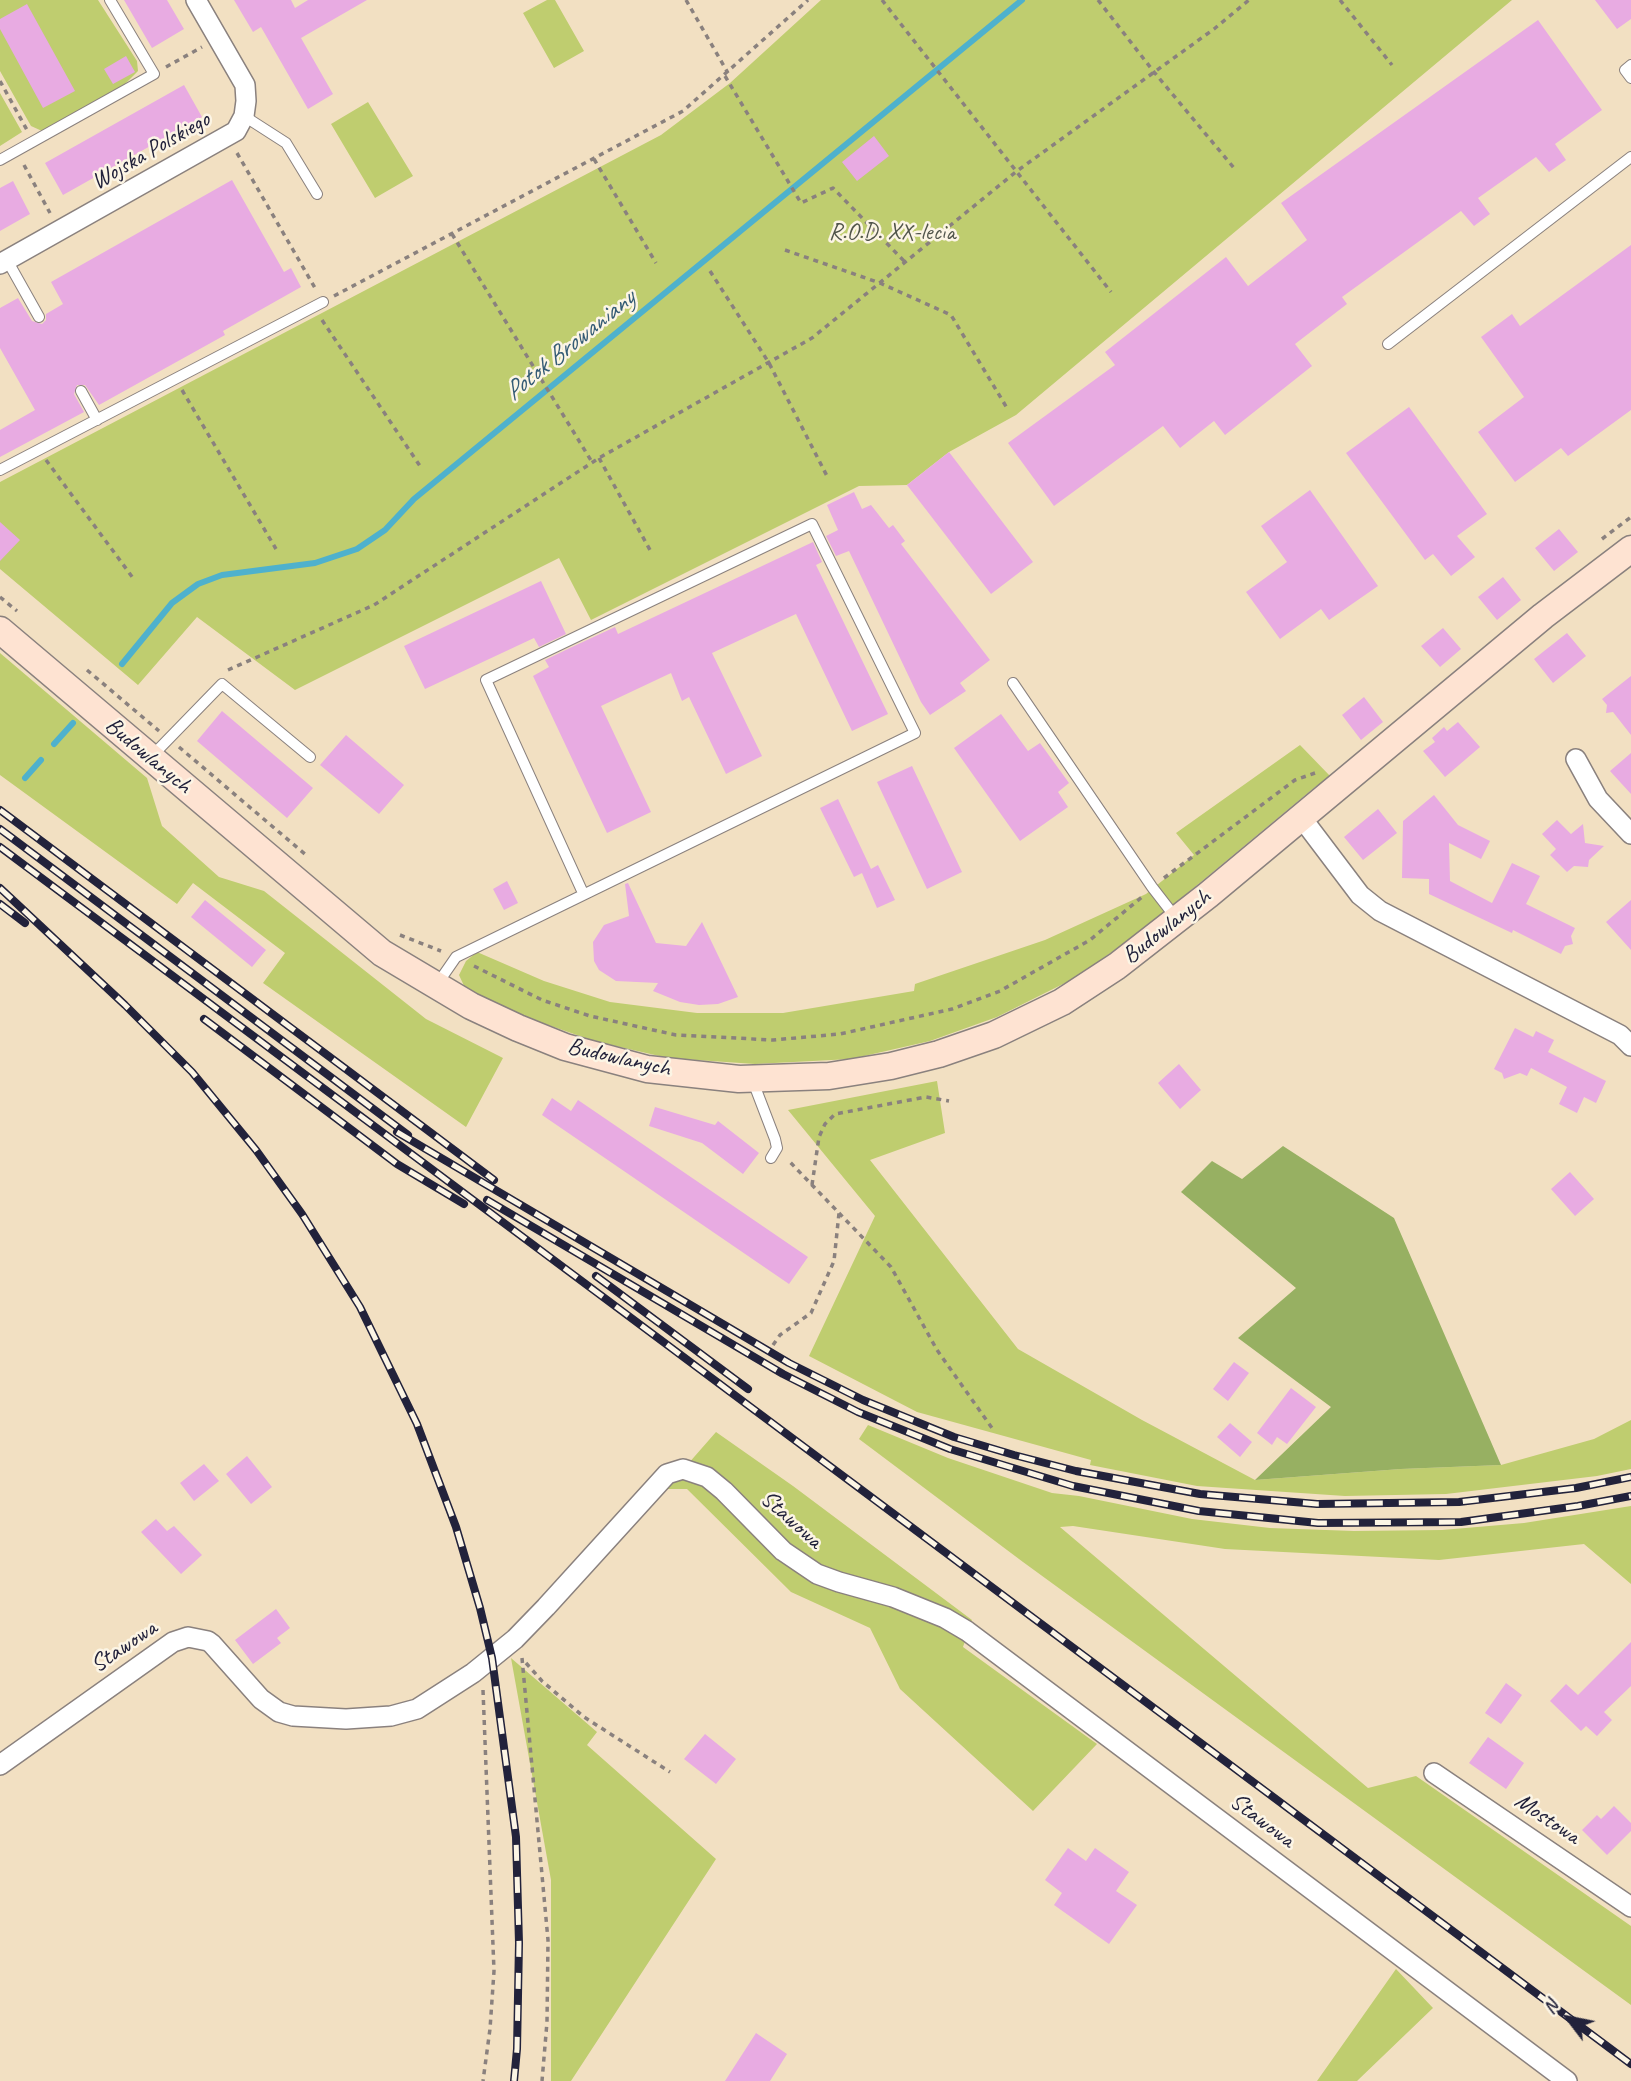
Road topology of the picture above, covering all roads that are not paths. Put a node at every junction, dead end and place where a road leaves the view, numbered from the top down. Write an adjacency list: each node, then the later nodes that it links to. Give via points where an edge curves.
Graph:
1 (110, 0): 7 (lane, via 154,74)
2 (196, 0): 5 (street, Wojska Polskiego, via 245,85)
3 (1631, 65): 4 (lane, via 1625,70)
4 (1631, 78)
5 (247, 124): 8 (lane, via 286,143); 9 (street, Wojska Polskiego)
6 (1631, 158): 12 (lane)
7 (0, 160)
8 (317, 194)
9 (4, 262): 11 (lane)
10 (318, 304): 14 (lane)
11 (39, 317)
12 (1388, 344)
13 (80, 391): 14 (lane)
14 (97, 420): 15 (lane)
15 (0, 470)
16 (1631, 549): 22 (street, Budowlanych)
17 (0, 630): 20 (street, Budowlanych)
18 (1013, 682): 25 (lane)
19 (310, 757): 20 (lane, via 222,684)
20 (150, 758): 26 (street, Budowlanych, via 382,953)
21 (1576, 758): 23 (street, via 1598,799)
22 (1301, 817): 25 (street, Budowlanych); 27 (street, via 1360,895 1380,911 1620,1034)
23 (1631, 834)
24 (583, 893): 24 (lane, via 915,733 812,524 486,680); 26 (lane, via 456,957)
25 (1178, 919): 28 (street, Budowlanych, via 1062,1002 994,1035 891,1066 829,1076)
26 (436, 986): 28 (street, Budowlanych, via 517,1028 565,1046 647,1069)
27 (1631, 1046)
28 (752, 1079): 29 (lane)
29 (774, 1153)
30 (0, 1765): 33 (street, Stawowa, via 173,1642 188,1637 212,1644 261,1699 279,1712 352,1719 408,1712 432,1701 515,1639 667,1474 683,1469 707,1477 798,1563 839,1582 893,1597 967,1631)
31 (1434, 1773): 32 (street, Mostowa)
32 (1631, 1907)
33 (1567, 2081)

